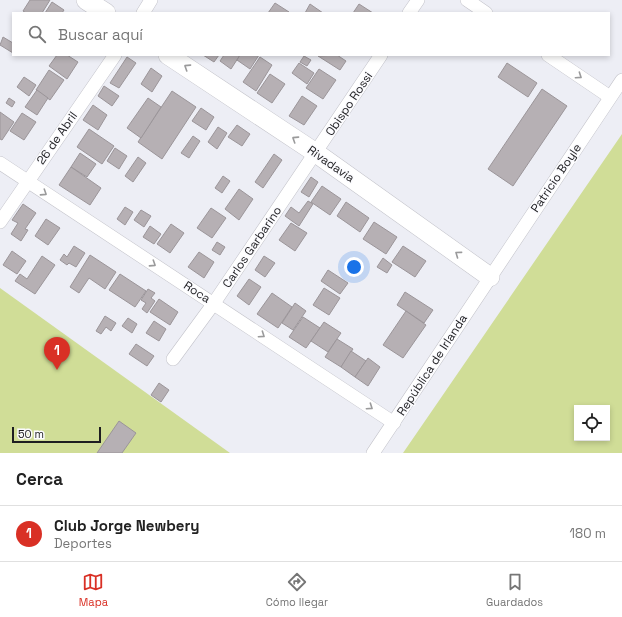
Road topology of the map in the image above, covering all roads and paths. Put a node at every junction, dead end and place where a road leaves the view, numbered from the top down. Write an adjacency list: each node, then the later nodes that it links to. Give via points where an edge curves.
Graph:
1 (86, 0): 5 (street)
2 (151, 0): 6 (street)
3 (418, 0): 7 (street)
4 (467, 0): 8 (street)
5 (104, 12)
6 (144, 12)
7 (410, 12)
8 (485, 12)
9 (114, 56): 17 (street, 26 de Abril)
10 (170, 56): 15 (street, Rivadavia, one-way to 10)
11 (380, 56): 15 (street, Obispo Rossi)
12 (549, 56): 14 (street, one-way to 14)
13 (622, 80): 14 (street, Patricio Boyle)
14 (610, 97): 19 (street, Patricio Boyle)
15 (316, 153): 19 (street, Rivadavia, one-way to 15); 20 (street, Carlos Garbarino)
16 (0, 164): 17 (street, Roca)
17 (27, 182): 18 (street, 26 de Abril); 20 (street, Roca, one-way to 20)
18 (0, 222)
19 (490, 277): 22 (street, República de Irlanda)
20 (214, 303): 21 (street, Carlos Garbarino); 22 (street, Roca, one-way to 22)
21 (173, 359)
22 (394, 423): 23 (street, República de Irlanda)
23 (373, 453)

